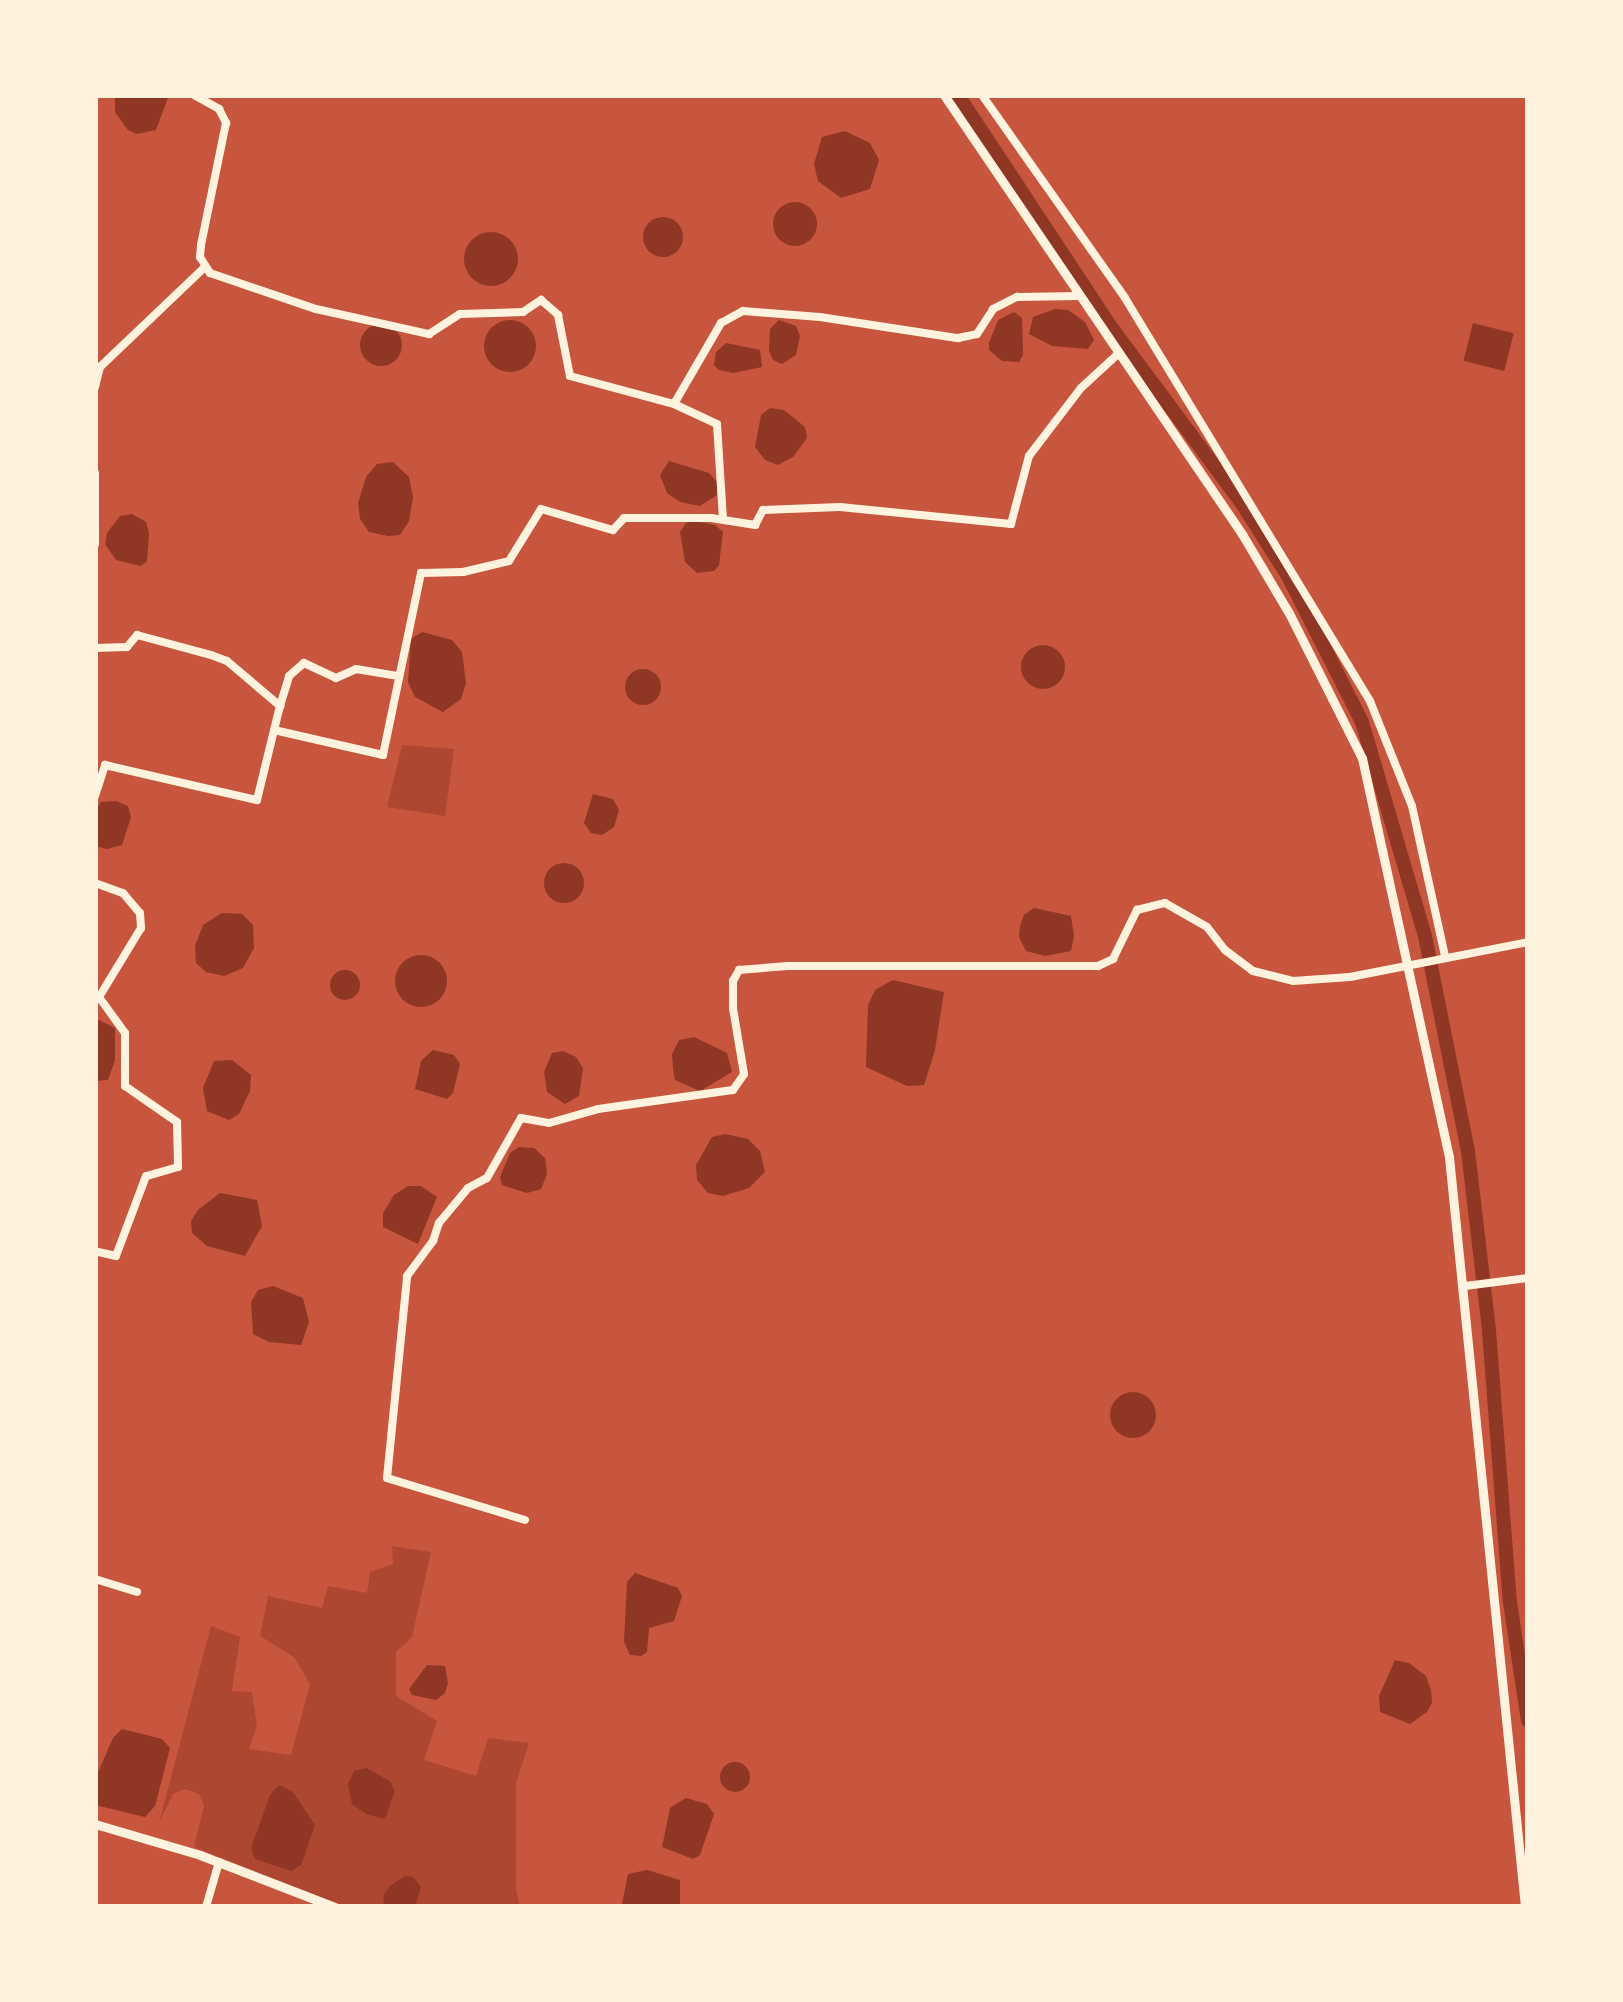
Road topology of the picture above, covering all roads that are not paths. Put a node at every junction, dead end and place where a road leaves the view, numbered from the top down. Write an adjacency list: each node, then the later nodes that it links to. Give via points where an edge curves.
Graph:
1 (194, 95): 4 (street, via 219,109 226,123 201,245)
2 (944, 95): 5 (street)
3 (982, 95): 19 (street, via 1124,298 1370,701 1412,806)
4 (204, 268): 7 (street, via 100,367); 8 (street, via 316,308 430,334 460,314 524,312 541,300 558,315 570,376)
5 (1078, 296): 6 (street); 8 (street, via 1018,297 993,310 977,334 958,338 742,311 721,323)
6 (1119, 353): 10 (street, via 1081,388 1029,456 1011,524 840,507 763,510 755,525); 20 (street, via 1242,534 1344,716 1373,792)
7 (95, 386)
8 (674, 404): 10 (street, via 718,424)
9 (95, 473): 11 (street)
10 (722, 519): 13 (street, via 624,518 613,530 540,509 509,560 463,572 421,573)
11 (95, 544)
12 (95, 648): 14 (street, via 127,647 137,635 211,655)
13 (398, 676): 14 (street, via 356,669 336,678 304,663 288,676); 15 (street, via 383,754)
14 (280, 706): 15 (street)
15 (274, 730): 16 (street, via 257,800 104,764)
16 (95, 796)
17 (95, 883): 21 (street, via 123,892 140,913 141,928 99,997 125,1033 125,1086 177,1122 178,1168 146,1176 116,1256)
18 (1528, 942): 19 (street)
19 (1445, 956): 20 (street)
20 (1407, 966): 23 (street, via 1448,1157); 24 (street, via 1307,981 1267,976 1252,972 1207,927 1166,903 1137,910 1113,959 1098,966 739,970 733,1008 744,1074 733,1090 598,1109 549,1123 520,1118 487,1178 468,1188 439,1223 407,1276 387,1478)
21 (95, 1251)
22 (1524, 1279): 23 (street)
23 (1465, 1286): 31 (street)
24 (526, 1520)
25 (95, 1579): 26 (street)
26 (136, 1592)
27 (95, 1824): 28 (street)
28 (219, 1862): 29 (street); 30 (street)
29 (206, 1907)
30 (335, 1907)
31 (1525, 1907)

